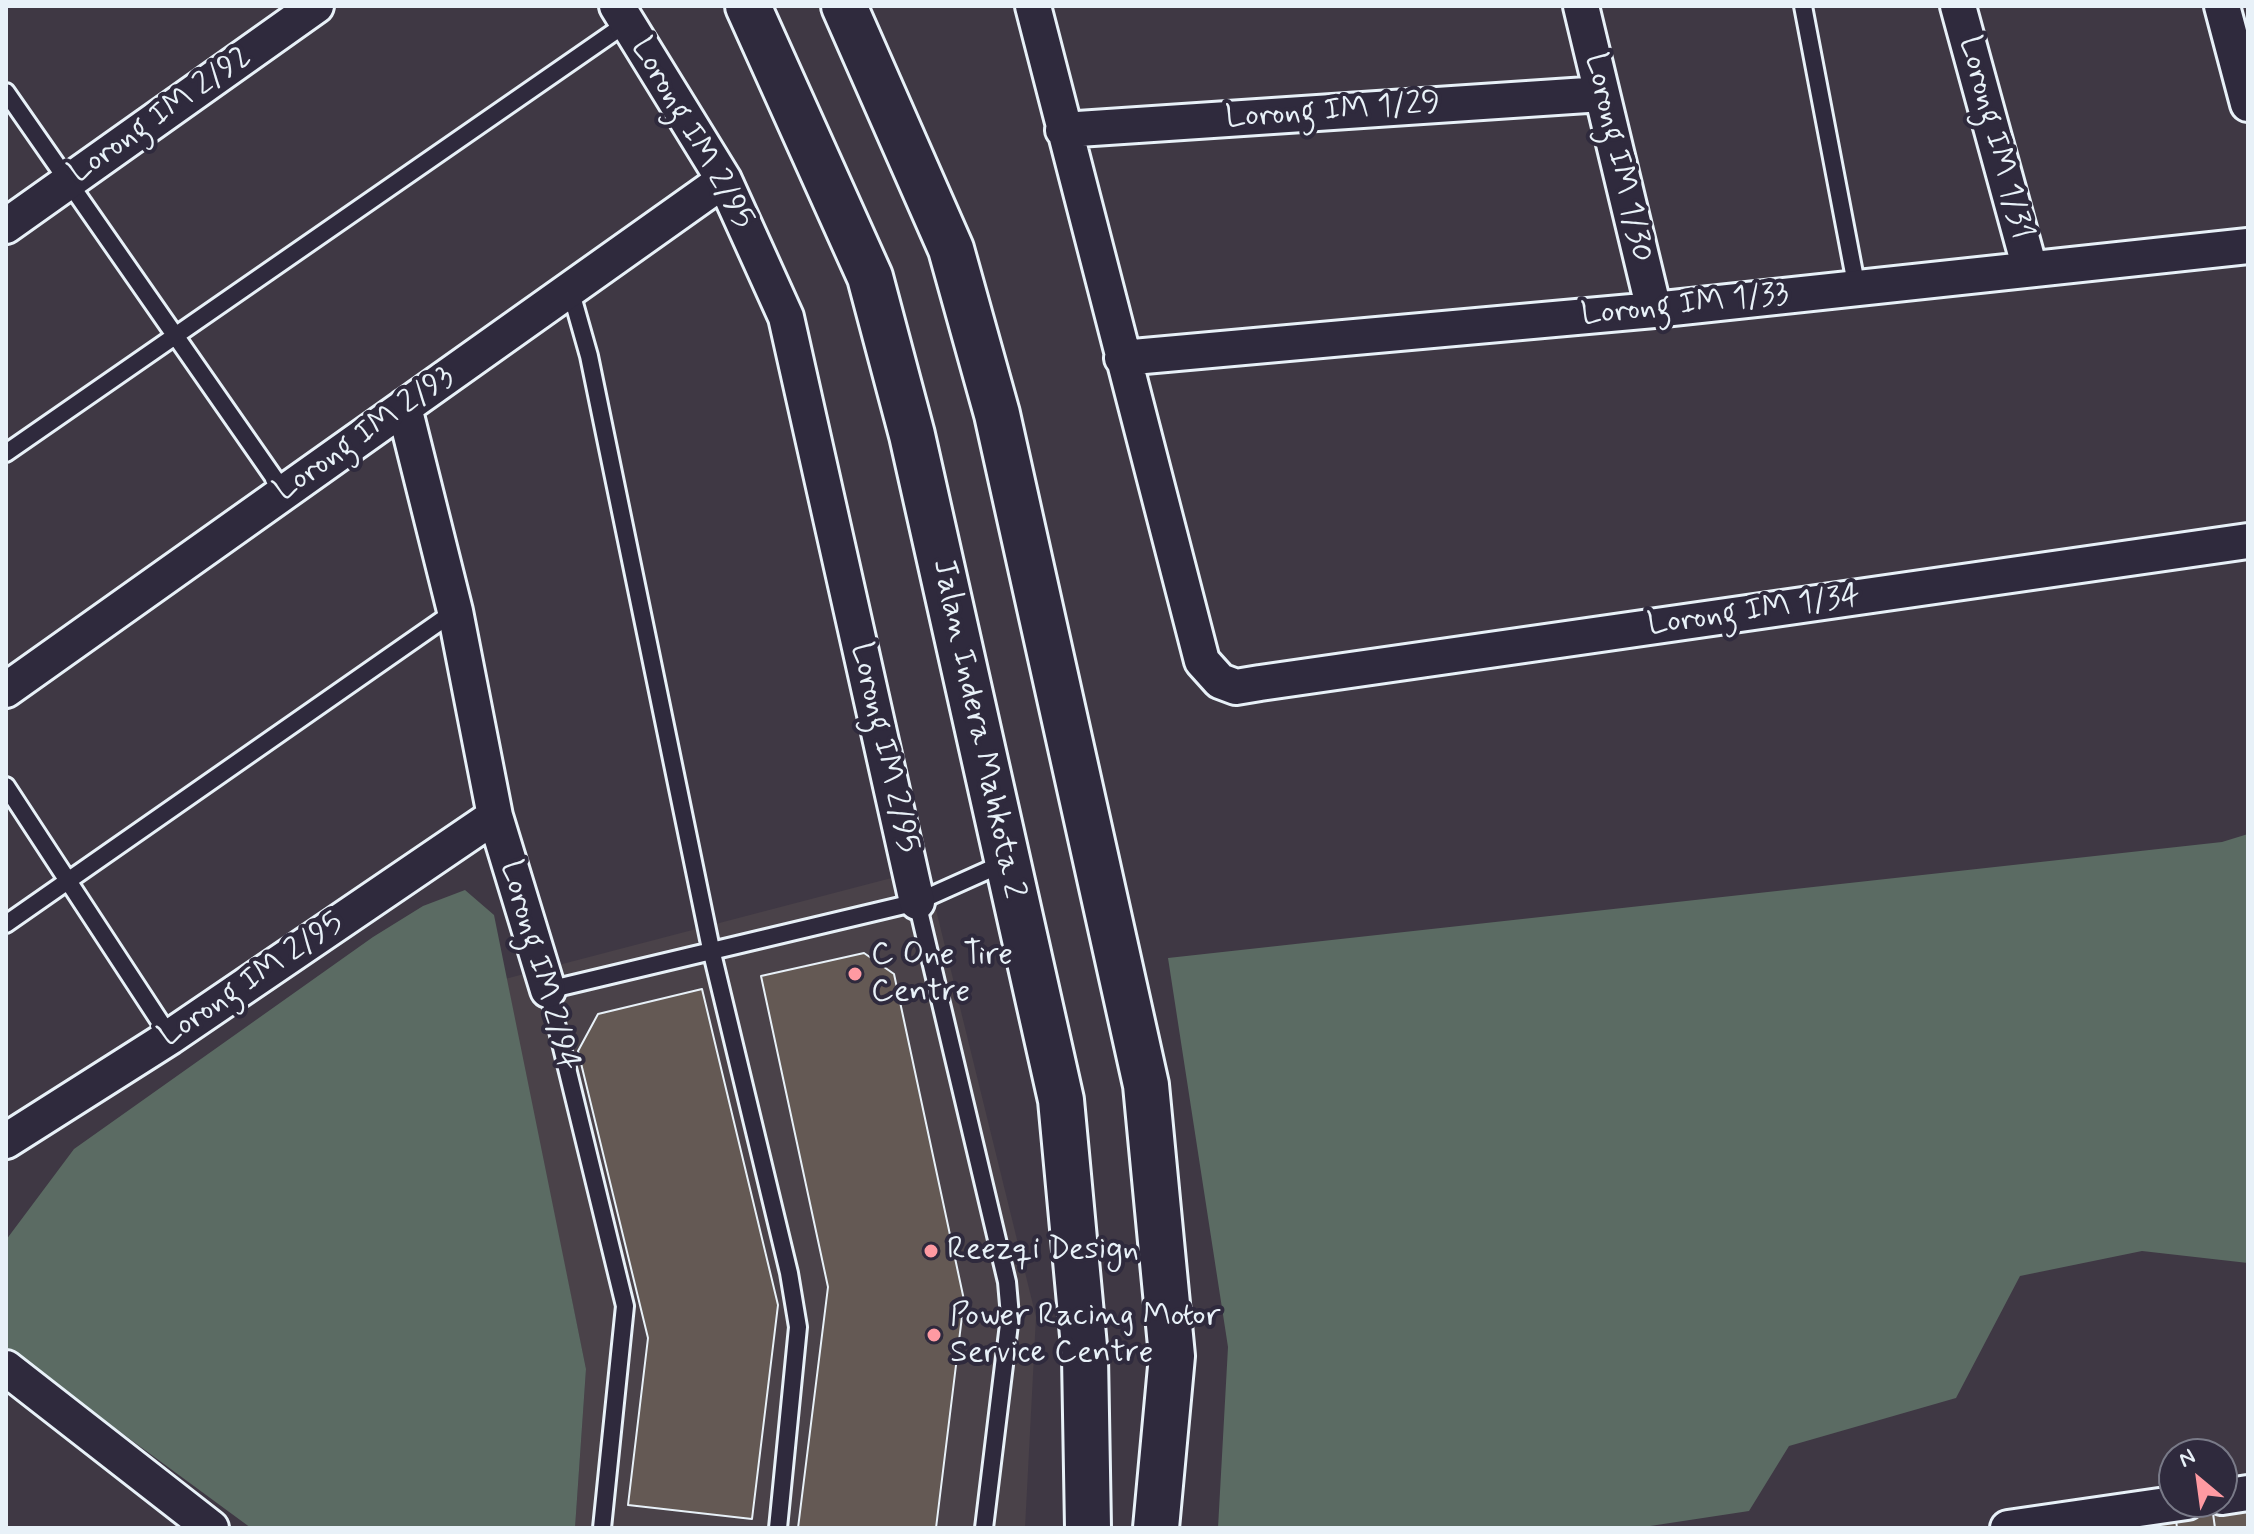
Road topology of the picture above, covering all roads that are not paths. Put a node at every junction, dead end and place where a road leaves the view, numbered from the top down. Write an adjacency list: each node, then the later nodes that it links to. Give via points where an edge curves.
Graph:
1 (316, 6): 15 (street, Lorong IM 2/92)
2 (748, 6): 32 (street, Jalan Indera Mahkota 2, via 870,277 912,435)
3 (844, 6): 48 (street, via 951,249 997,414 1146,1085 1172,1356)
4 (1033, 6): 13 (street, Lorong IM 1/34)
5 (1581, 6): 11 (street, Lorong IM 1/30)
6 (1803, 6): 20 (lane)
7 (1958, 6): 18 (street, Lorong IM 1/31)
8 (2222, 6): 12 (street)
9 (622, 14): 14 (street, Lorong IM 2/95); 22 (lane)
10 (6, 92): 15 (lane)
11 (1602, 94): 13 (street, Lorong IM 1/29); 21 (street, Lorong IM 1/30)
12 (2248, 104)
13 (1063, 130): 23 (street, Lorong IM 1/34)
14 (724, 180): 19 (street, Lorong IM 2/93); 34 (street, Lorong IM 2/95, via 786,317)
15 (69, 181): 16 (street, Lorong IM 2/92); 22 (lane)
16 (6, 226)
17 (2248, 246): 18 (street, Lorong IM 1/33)
18 (2030, 269): 20 (street, Lorong IM 1/33)
19 (570, 289): 24 (street, Lorong IM 2/93); 36 (lane, via 589,356)
20 (1857, 289): 21 (street, Lorong IM 1/33)
21 (1654, 310): 23 (street, Lorong IM 1/33)
22 (176, 336): 25 (lane); 26 (lane)
23 (1122, 358): 27 (street, Lorong IM 1/34, via 1202,661 1220,681 1236,687)
24 (404, 407): 26 (street, Lorong IM 2/93); 28 (street, Lorong IM 2/94)
25 (6, 453)
26 (284, 492): 29 (street, Lorong IM 2/93)
27 (2248, 541)
28 (455, 611): 31 (street, Lorong IM 2/94); 33 (lane)
29 (6, 690)
30 (6, 786): 33 (lane)
31 (495, 816): 37 (street, Lorong IM 2/94); 38 (street, Lorong IM 2/95)
32 (1006, 863): 34 (lane); 47 (street, Jalan Indera Mahkota 2, via 1061,1100 1085,1357)
33 (69, 880): 35 (lane); 38 (lane)
34 (917, 902): 36 (lane); 46 (lane, Lorong IM 2/95, via 1007,1282 1010,1316)
35 (6, 924)
36 (711, 949): 37 (lane); 45 (lane, via 798,1327)
37 (548, 990): 44 (lane, Lorong IM 2/94, via 625,1306)
38 (170, 1037): 39 (street, Lorong IM 2/95)
39 (6, 1141)
40 (6, 1368): 42 (street)
41 (2158, 1507): 43 (street)
42 (203, 1526)
43 (2026, 1527)
44 (602, 1528)
45 (778, 1528)
46 (984, 1528)
47 (1088, 1528)
48 (1156, 1528)

